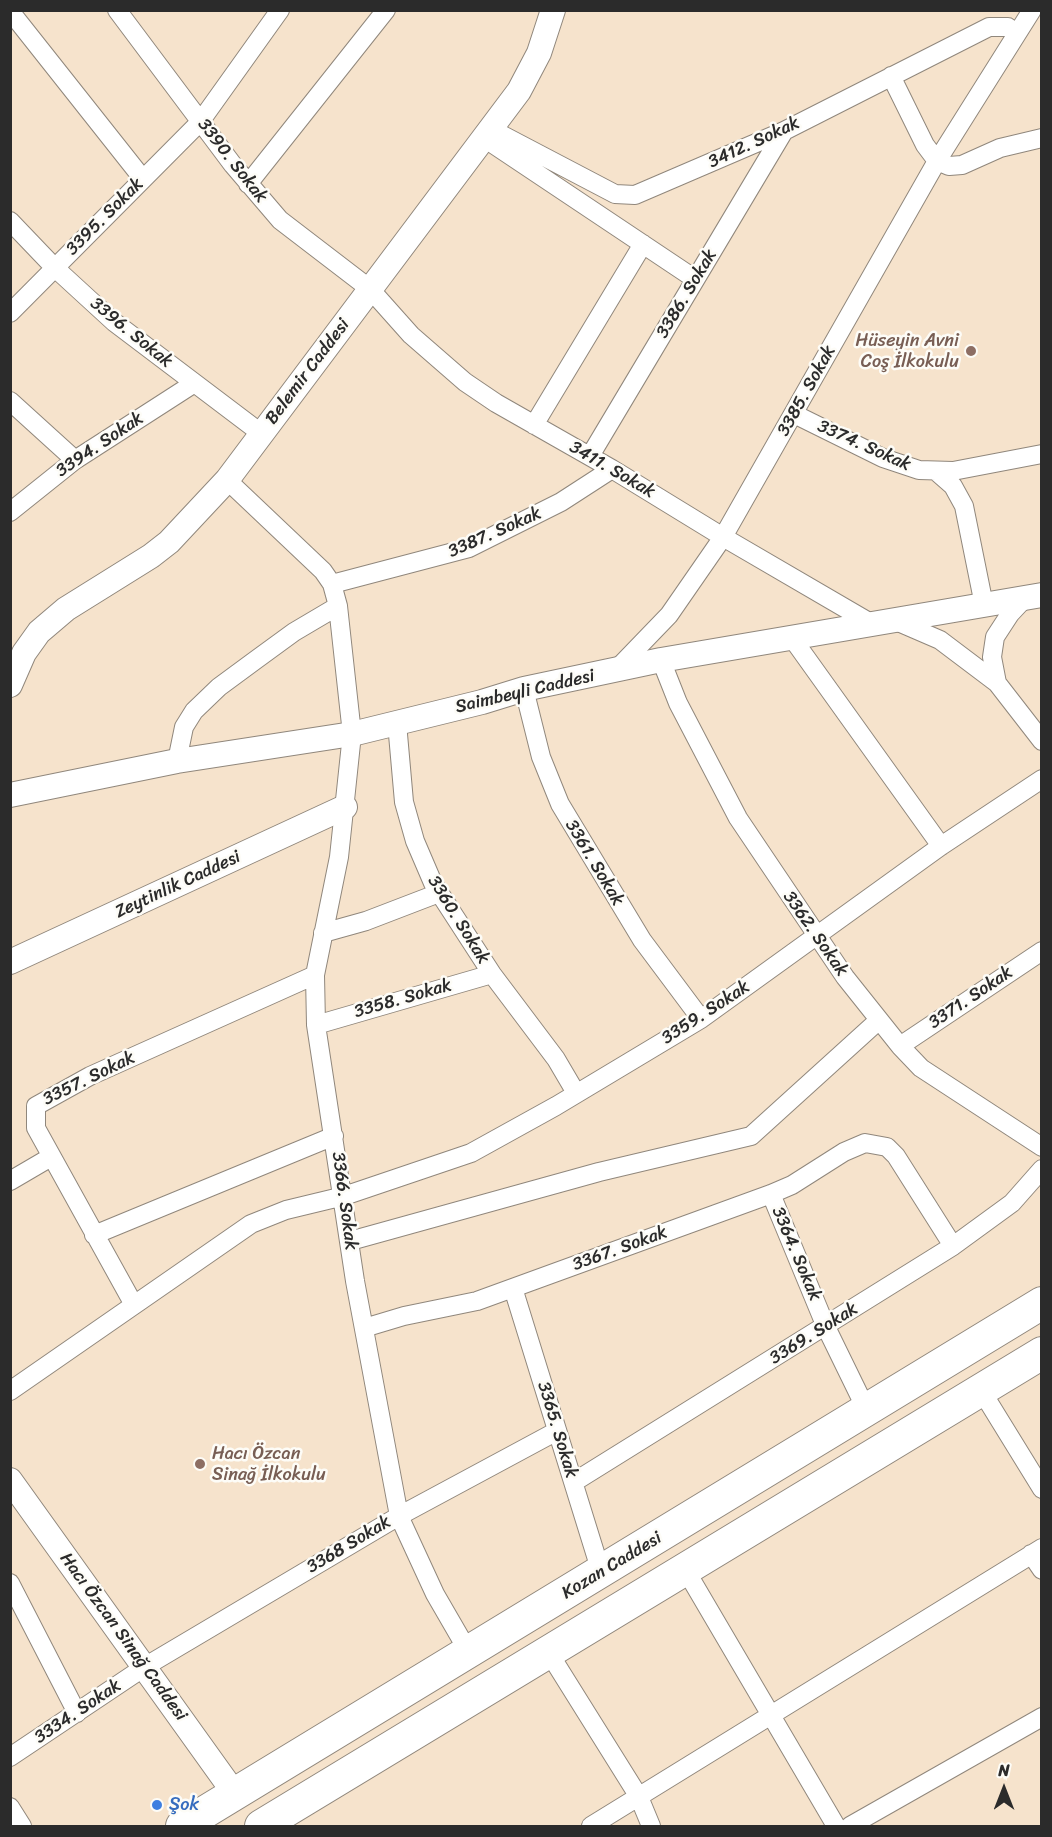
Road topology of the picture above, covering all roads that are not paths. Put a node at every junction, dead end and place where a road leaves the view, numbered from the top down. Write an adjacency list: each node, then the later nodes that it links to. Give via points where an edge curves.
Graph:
1 (117, 10): 9 (street, 3390. Sokak)
2 (280, 10): 9 (street, 3395. Sokak)
3 (386, 10): 15 (street)
4 (553, 10): 11 (street, Belemir Caddesi, via 530,73)
5 (10, 11): 14 (street)
6 (1030, 11): 7 (street, 3385. Sokak)
7 (1015, 33): 8 (street, 3412. Sokak, via 1008,27 989,27); 13 (street, 3385. Sokak)
8 (891, 76): 10 (street, 3412. Sokak); 13 (street, via 925,145)
9 (200, 122): 14 (street, 3395. Sokak); 15 (street, 3390. Sokak)
10 (784, 130): 11 (street, 3412. Sokak, via 651,190 626,196); 19 (street, 3386. Sokak)
11 (487, 133): 17 (street); 20 (street, Belemir Caddesi)
12 (1041, 138): 13 (street, via 1000,148 962,165 949,166)
13 (938, 161): 24 (street, 3385. Sokak)
14 (143, 179): 18 (street, 3395. Sokak)
15 (248, 184): 20 (street, 3390. Sokak, via 280,220)
16 (10, 221): 18 (street, 3396. Sokak)
17 (643, 244): 19 (street); 25 (street)
18 (54, 267): 21 (street, 3395. Sokak); 22 (street, 3396. Sokak, via 114,322)
19 (695, 279): 28 (street, 3386. Sokak)
20 (370, 289): 25 (street, 3411. Sokak, via 434,357 496,404); 26 (street, Belemir Caddesi)
21 (10, 313)
22 (193, 384): 26 (street, 3396. Sokak); 29 (street, 3394. Sokak)
23 (10, 401): 29 (street)
24 (794, 414): 31 (street, 3374. Sokak, via 902,466); 34 (street, 3385. Sokak)
25 (534, 425): 28 (street, 3411. Sokak)
26 (262, 434): 32 (street, Belemir Caddesi)
27 (1041, 454): 31 (street, 3374. Sokak)
28 (590, 456): 30 (street, 3411. Sokak)
29 (75, 459): 33 (street, 3394. Sokak)
30 (612, 469): 34 (street, 3411. Sokak); 35 (street, 3387. Sokak, via 561,502 477,545)
31 (937, 472): 37 (street, via 953,486 964,506)
32 (226, 480): 35 (street, via 299,547); 41 (street, Belemir Caddesi, via 169,542 53,619)
33 (10, 512)
34 (723, 537): 39 (street, 3411. Sokak); 43 (street, 3385. Sokak, via 674,609)
35 (332, 584): 38 (street, 3366. Sokak)
36 (1033, 596): 37 (street, Saimbeyli Caddesi); 44 (street, via 995,637 992,657)
37 (984, 605): 39 (street, Saimbeyli Caddesi)
38 (338, 606): 48 (street, 3366. Sokak); 50 (street, via 267,652 194,711 184,727)
39 (885, 623): 40 (street, Saimbeyli Caddesi); 44 (street, 3411. Sokak, via 940,640)
40 (792, 638): 42 (street, Saimbeyli Caddesi); 54 (street)
41 (17, 648): 45 (street, Belemir Caddesi)
42 (661, 660): 43 (street, Saimbeyli Caddesi); 57 (street, 3362. Sokak, via 719,785)
43 (615, 671): 46 (street, Saimbeyli Caddesi)
44 (997, 683): 49 (street)
45 (10, 685)
46 (524, 689): 47 (street, Saimbeyli Caddesi); 62 (street, 3361. Sokak, via 541,757 560,804 642,940)
47 (397, 723): 48 (street, Saimbeyli Caddesi); 55 (street, 3360. Sokak, via 404,802 415,841)
48 (352, 734): 50 (street, Saimbeyli Caddesi); 53 (street, 3366. Sokak)
49 (1041, 741)
50 (177, 761): 52 (street, Saimbeyli Caddesi)
51 (1041, 779): 54 (street, 3359. Sokak)
52 (10, 795)
53 (345, 807): 56 (street, 3366. Sokak); 59 (street, Zeytinlik Caddesi)
54 (940, 846): 57 (street, 3359. Sokak)
55 (439, 893): 56 (street); 60 (street, 3360. Sokak)
56 (323, 933): 61 (street, 3366. Sokak)
57 (815, 935): 62 (street, 3359. Sokak); 63 (street, 3362. Sokak)
58 (1041, 951): 65 (street, 3371. Sokak)
59 (10, 962)
60 (492, 974): 64 (street, 3358. Sokak); 66 (street, 3360. Sokak)
61 (315, 975): 64 (street, 3366. Sokak); 69 (street, 3357. Sokak, via 42,1100 36,1106 34,1119)
62 (701, 1018): 66 (street, 3359. Sokak)
63 (879, 1020): 65 (street, 3362. Sokak); 75 (street, via 751,1137 599,1172)
64 (315, 1025): 67 (street, 3366. Sokak)
65 (900, 1046): 68 (street, 3362. Sokak, via 921,1068)
66 (576, 1093): 73 (street, 3359. Sokak, via 471,1153)
67 (334, 1136): 73 (street, 3366. Sokak); 74 (street)
68 (1041, 1147)
69 (51, 1157): 71 (street); 74 (street, 3357. Sokak)
70 (1041, 1169): 76 (street, 3369. Sokak, via 1012,1203)
71 (10, 1182)
72 (771, 1194): 76 (street, 3367. Sokak, via 865,1143 887,1147); 77 (street, 3367. Sokak); 80 (street, 3364. Sokak)
73 (344, 1196): 75 (street, 3366. Sokak); 79 (street, 3359. Sokak, via 286,1210 251,1224)
74 (94, 1235): 79 (street, 3357. Sokak)
75 (350, 1241): 81 (street, 3366. Sokak)
76 (953, 1246): 80 (street, 3369. Sokak)
77 (513, 1288): 81 (street, 3367. Sokak, via 463,1306 404,1316); 86 (street, 3365. Sokak)
78 (1041, 1303): 85 (highway, Kozan Caddesi)
79 (134, 1305): 83 (street, 3359. Sokak)
80 (826, 1327): 85 (street, 3364. Sokak); 88 (street, 3369. Sokak)
81 (364, 1328): 90 (street, 3366. Sokak)
82 (1041, 1353): 84 (highway)
83 (10, 1390)
84 (981, 1390): 89 (street); 92 (highway)
85 (867, 1411): 94 (highway, Kozan Caddesi)
86 (557, 1431): 88 (street, 3365. Sokak); 90 (street, 3368 Sokak)
87 (10, 1480): 98 (street, Hacı Özcan Sinağ Caddesi)
88 (574, 1482): 94 (street, 3365. Sokak)
89 (1041, 1490)
90 (399, 1516): 96 (street, 3366. Sokak, via 435,1594); 98 (street, 3368 Sokak)
91 (1036, 1551): 93 (street); 100 (street)
92 (685, 1569): 97 (highway); 100 (street)
93 (1041, 1570)
94 (601, 1572): 96 (highway, Kozan Caddesi)
95 (10, 1583): 99 (street)
96 (468, 1651): 103 (highway, Kozan Caddesi)
97 (549, 1653): 104 (street); 106 (highway)
98 (146, 1666): 99 (street, 3334. Sokak); 103 (street, Hacı Özcan Sinağ Caddesi)
99 (77, 1713): 102 (street, 3334. Sokak)
100 (771, 1713): 104 (street); 111 (street)
101 (1041, 1717): 112 (street)
102 (10, 1756)
103 (235, 1794): 108 (highway, Kozan Caddesi)
104 (639, 1797): 109 (street); 110 (street)
105 (10, 1807): 107 (street)
106 (268, 1825)
107 (22, 1827)
108 (182, 1827)
109 (591, 1827)
110 (651, 1827)
111 (836, 1827)
112 (850, 1827)

